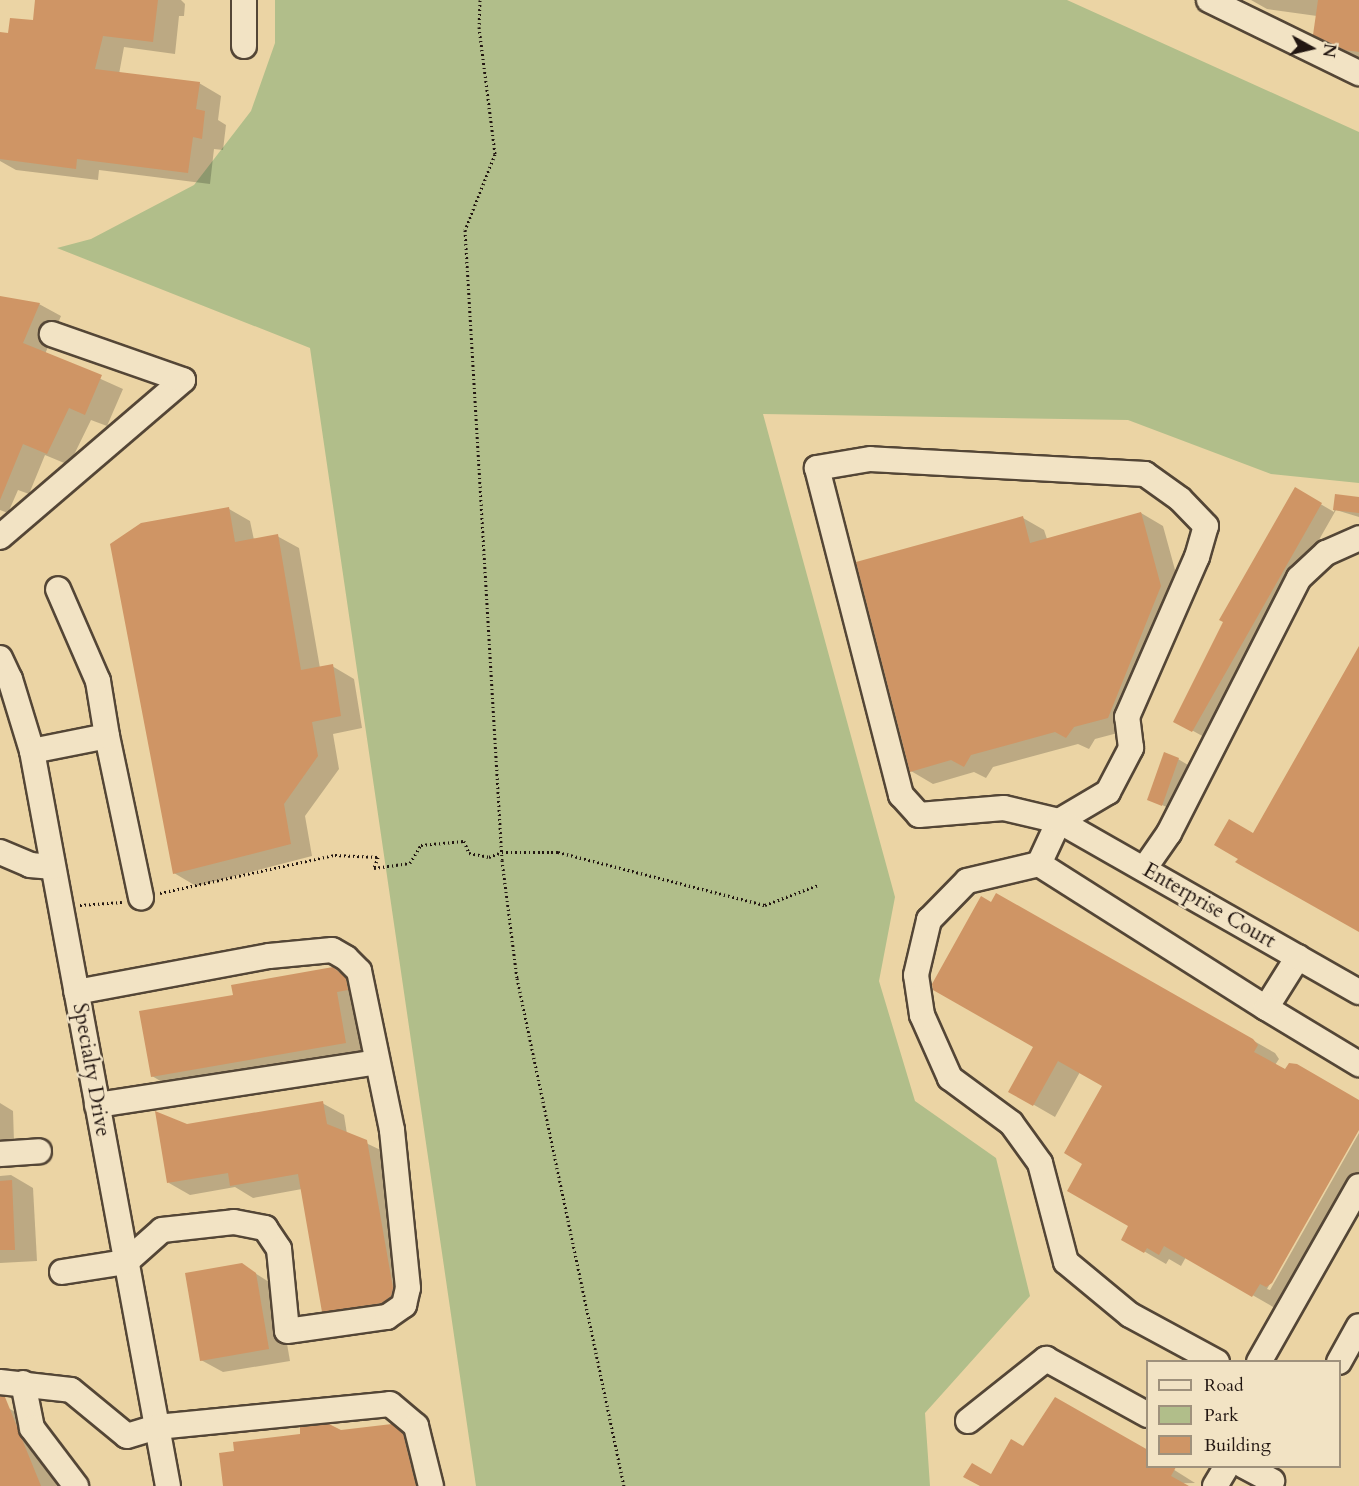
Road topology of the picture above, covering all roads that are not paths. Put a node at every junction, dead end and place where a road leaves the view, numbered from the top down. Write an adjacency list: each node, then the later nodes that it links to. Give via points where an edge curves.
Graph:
1 (244, 0): 3 (street)
2 (1209, 0): 4 (street)
3 (244, 46)
4 (1359, 73)
5 (52, 334): 6 (street, via 183,380)
6 (0, 537)
7 (1359, 538): 16 (street, via 1326,553 1299,579 1169,833)
8 (58, 589): 10 (street, via 98,681)
9 (0, 658): 11 (street, Specialty Drive)
10 (107, 736): 11 (street); 17 (street)
11 (32, 751): 15 (street, Specialty Drive)
12 (1059, 821): 12 (street, Enterprise Court, via 1004,808 919,815 901,795 817,468 870,459 1144,474 1180,499 1206,526 1197,557 1127,717 1131,748 1108,792); 14 (street); 16 (street, Enterprise Court)
13 (0, 852): 15 (street, via 30,865)
14 (1039, 864): 21 (street); 31 (street, via 966,881 929,920 915,975 922,1015 950,1078 1011,1123 1040,1163 1066,1262 1130,1315)
15 (53, 867): 19 (street, Specialty Drive)
16 (1144, 869): 18 (street, Enterprise Court)
17 (141, 897)
18 (1298, 957): 20 (street, Enterprise Court); 21 (street)
19 (76, 992): 22 (street, via 269,956 332,950 359,971); 24 (street, Specialty Drive)
20 (1359, 992)
21 (1266, 1008): 23 (street)
22 (377, 1062): 24 (street); 28 (street, via 392,1130 408,1288 404,1305 387,1317 287,1331 279,1249 265,1228 234,1222 162,1230)
23 (1359, 1064)
24 (97, 1105): 28 (street, Specialty Drive)
25 (39, 1151): 26 (street)
26 (0, 1154)
27 (1359, 1186): 32 (street)
28 (126, 1262): 29 (street); 37 (street, Specialty Drive)
29 (62, 1272)
30 (1359, 1326): 33 (street)
31 (1213, 1360)
32 (1260, 1360)
33 (1340, 1360)
34 (11, 1383): 37 (street, via 71,1390 127,1436); 41 (street, via 32,1428)
35 (1146, 1414): 36 (street, via 1046,1359)
36 (968, 1422)
37 (157, 1427): 42 (street, Specialty Drive); 43 (street, via 390,1404 416,1426)
38 (1226, 1468): 44 (street)
39 (1247, 1468): 40 (street)
40 (1274, 1478)
41 (76, 1486)
42 (168, 1486)
43 (431, 1486)
44 (1215, 1486)

